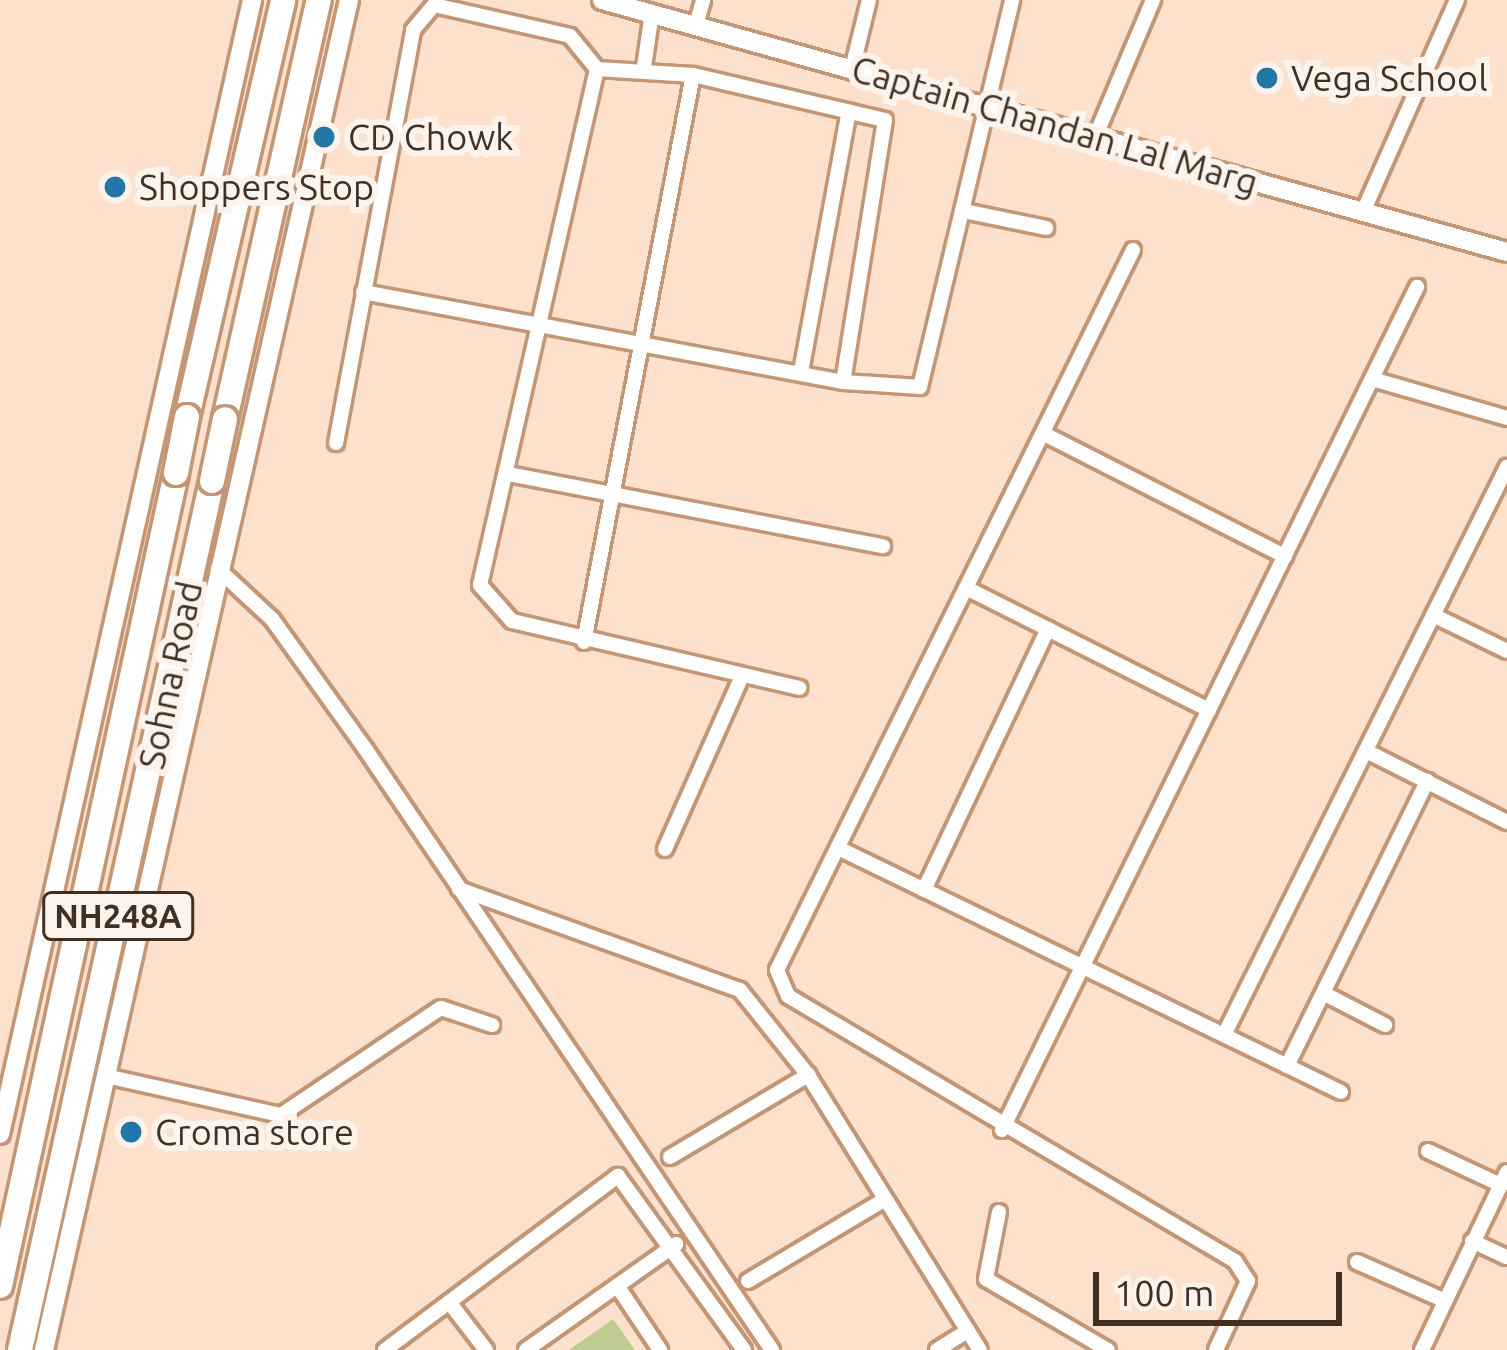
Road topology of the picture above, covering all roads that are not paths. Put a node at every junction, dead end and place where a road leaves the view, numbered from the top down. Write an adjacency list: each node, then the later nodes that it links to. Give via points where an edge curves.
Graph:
1 (252, 0): 33 (main road)
2 (283, 0): 82 (highway, Sohna Road / NH248A, bridge)
3 (319, 0): 87 (highway, Sohna Road / NH248A, bridge)
4 (349, 0): 34 (main road)
5 (602, 0): 11 (main road, Captain Chandan Lal Marg)
6 (704, 0): 12 (street)
7 (869, 0): 15 (street)
8 (1012, 0): 17 (street)
9 (1153, 0): 19 (street)
10 (1457, 0): 21 (street)
11 (652, 13): 12 (main road, Captain Chandan Lal Marg); 13 (street)
12 (696, 25): 15 (main road, Captain Chandan Lal Marg)
13 (644, 67): 14 (street); 16 (street)
14 (597, 69): 26 (street, via 570,36 538,21 434,5 422,16); 27 (street)
15 (852, 69): 17 (main road, Captain Chandan Lal Marg)
16 (693, 75): 18 (street); 28 (street)
17 (983, 105): 19 (main road, Captain Chandan Lal Marg); 20 (street)
18 (849, 111): 29 (street); 31 (street, via 885,120 886,140)
19 (1096, 135): 21 (main road, Captain Chandan Lal Marg)
20 (964, 211): 22 (street); 31 (street, via 927,377 908,390)
21 (1363, 212): 24 (main road, Captain Chandan Lal Marg)
22 (1046, 228)
23 (1133, 250): 35 (street)
24 (1507, 253)
25 (1417, 287): 30 (street)
26 (363, 292): 27 (street); 36 (street)
27 (542, 320): 28 (street); 39 (street)
28 (644, 341): 29 (street); 41 (street)
29 (800, 372): 31 (street)
30 (1372, 380): 32 (street); 43 (street)
31 (843, 382)
32 (1507, 418)
33 (160, 421): 34 (main road); 37 (main road)
34 (248, 433): 38 (main road)
35 (1046, 435): 43 (street); 45 (street)
36 (336, 443)
37 (153, 452): 38 (main road); 69 (main road)
38 (239, 472): 44 (main road)
39 (508, 473): 41 (street); 48 (street, via 480,585 512,621)
40 (1505, 477): 46 (street)
41 (612, 493): 42 (street); 48 (street)
42 (883, 546)
43 (1285, 556): 52 (street)
44 (218, 569): 58 (street, via 272,619); 67 (main road)
45 (967, 588): 47 (street); 56 (street)
46 (1433, 615): 49 (street); 53 (street)
47 (1048, 629): 52 (street); 59 (street)
48 (584, 642): 50 (street)
49 (1507, 651)
50 (741, 678): 51 (street); 57 (street)
51 (799, 688)
52 (1209, 710): 60 (street)
53 (1366, 751): 54 (street); 64 (street)
54 (1427, 782): 55 (street); 61 (street)
55 (1507, 822)
56 (838, 848): 59 (street); 70 (street, via 777,970 780,986)
57 (665, 849)
58 (457, 889): 66 (street, via 722,979); 94 (street)
59 (924, 890): 60 (street)
60 (1082, 967): 64 (street); 70 (street)
61 (1323, 993): 62 (street); 65 (street)
62 (1385, 1024)
63 (492, 1025): 67 (street, via 441,1008 280,1115)
64 (1224, 1036): 65 (street)
65 (1287, 1066): 68 (street)
66 (808, 1075): 73 (street); 75 (street)
67 (106, 1076): 88 (main road)
68 (1341, 1092)
69 (4, 1099): 71 (main road)
70 (1002, 1130): 98 (street, via 1245,1270)
71 (0, 1134)
72 (1428, 1151): 74 (street)
73 (670, 1157)
74 (1504, 1179): 77 (street)
75 (884, 1200): 81 (street); 86 (street)
76 (999, 1212): 97 (street, via 986,1279)
77 (1472, 1240): 79 (street); 84 (street)
78 (676, 1244): 83 (street); 85 (street, via 632,1184 612,1176); 93 (street)
79 (1507, 1257)
80 (1357, 1262): 84 (street)
81 (748, 1281)
82 (0, 1286)
83 (618, 1287): 91 (street); 92 (street)
84 (1443, 1300): 99 (street)
85 (449, 1302): 89 (street); 90 (street)
86 (967, 1331): 95 (street); 96 (street)
87 (20, 1350)
88 (44, 1350)
89 (385, 1350)
90 (485, 1350)
91 (526, 1350)
92 (660, 1350)
93 (744, 1350)
94 (772, 1350)
95 (937, 1350)
96 (980, 1350)
97 (1108, 1350)
98 (1216, 1350)
99 (1422, 1350)

